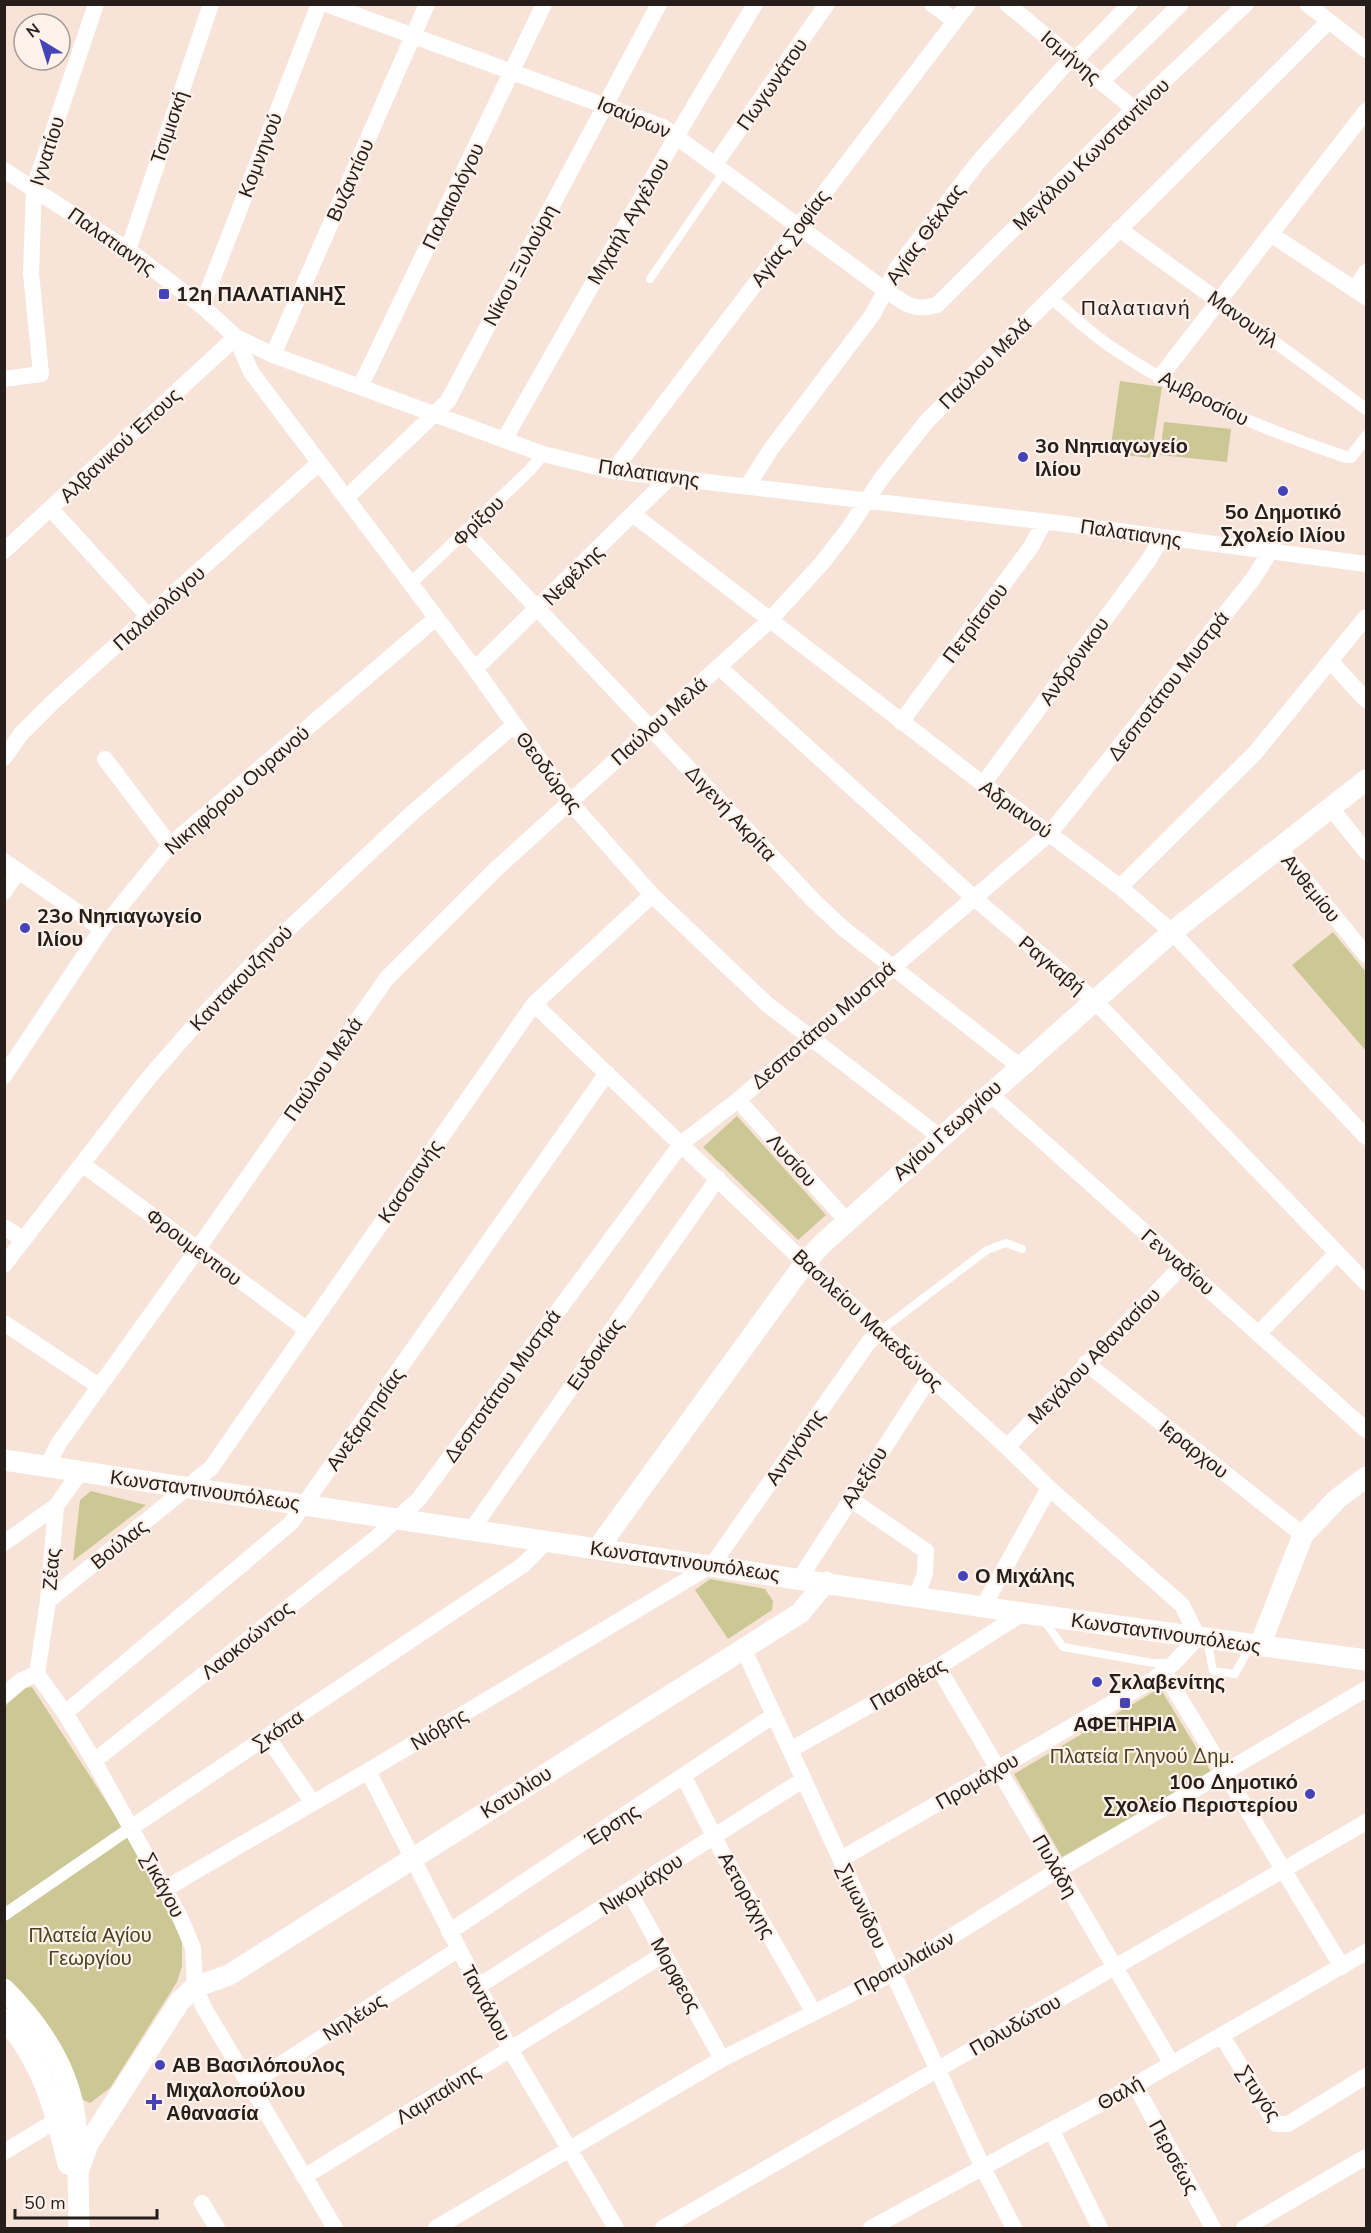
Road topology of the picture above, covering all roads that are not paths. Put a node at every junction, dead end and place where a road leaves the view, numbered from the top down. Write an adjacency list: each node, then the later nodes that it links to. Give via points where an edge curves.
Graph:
1 (96, 4): 30 (street, Ιγνατίου)
2 (211, 4): 34 (street, Τσιμισκή)
3 (319, 4): 42 (street, Κομνηνού)
4 (326, 4): 19 (street, Ισαύρων)
5 (427, 4): 19 (street, Βυζαντίου)
6 (543, 4): 22 (street, Παλαιολόγου)
7 (660, 4): 24 (street, Νίκου Ξυλούρη)
8 (755, 4): 27 (street, Μιχαήλ Αγγέλου)
9 (827, 4): 28 (street, Πωγωνάτου)
10 (932, 4): 17 (street)
11 (968, 4): 17 (street, Αγίας Σοφίας)
12 (1008, 4): 21 (street, Ισμήνης)
13 (1130, 4): 21 (street, Αγίας Θέκλας)
14 (1181, 4): 23 (street)
15 (1246, 4): 25 (street, Μεγάλου Κωνσταντίνου)
16 (1307, 4): 18 (street)
17 (955, 21): 31 (street, Αγίας Σοφίας)
18 (1328, 22): 20 (street); 32 (street, Παύλου Μελά)
19 (414, 36): 22 (street, Ισαύρων); 44 (street, Βυζαντίου)
20 (1364, 44)
21 (1073, 58): 23 (street, Ισμήνης); 37 (street, Αγίας Θέκλας, via 979,161 897,268)
22 (513, 72): 24 (street, Ισαύρων); 47 (street, Παλαιολόγου)
23 (1101, 82): 25 (street, Ισμήνης)
24 (606, 105): 27 (street, Ισαύρων); 49 (street, Νίκου Ξυλούρη, via 448,401)
25 (1134, 109): 41 (street, Μεγάλου Κωνσταντίνου)
26 (1366, 111): 33 (street)
27 (677, 135): 28 (street, Ισαύρων); 51 (street, Μιχαήλ Αγγέλου)
28 (721, 167): 31 (street, Ισαύρων); 36 (lane)
29 (4, 170): 30 (street, Παλατιανης)
30 (34, 188): 34 (street, Παλατιανης); 46 (street, Ιγνατίου, via 31,273 41,374)
31 (800, 226): 37 (street, Ισαύρων); 54 (street, Αγίας Σοφίας)
32 (1119, 229): 39 (street, Παύλου Μελά); 40 (street, Μανουήλ)
33 (1272, 235): 38 (street); 40 (street)
34 (128, 250): 42 (street, Παλατιανης)
35 (1366, 272): 38 (street)
36 (650, 279)
37 (885, 290): 41 (street, Ισαύρων, via 911,307); 56 (street, Αγίας Θέκλας, via 873,314)
38 (1361, 293)
39 (1050, 297): 45 (street, Αμβροσίου, via 1113,349); 58 (street, Παύλου Μελά, via 927,421)
40 (1220, 302): 45 (street); 48 (street, Μανουήλ)
41 (937, 304)
42 (202, 306): 43 (street, Παλατιανης)
43 (236, 337): 44 (street, Παλατιανης); 53 (street, Θεοδώρας, via 251,372); 59 (street, Αλβανικού Έπους)
44 (273, 355): 47 (street, Παλατιανης)
45 (1160, 377): 50 (street, Αμβροσίου, via 1241,418 1346,458)
46 (4, 378)
47 (360, 387): 49 (street, Παλατιανης)
48 (1366, 409)
49 (434, 415): 51 (street, Παλατιανης); 57 (street, Νίκου Ξυλούρη)
50 (1366, 437)
51 (504, 440): 52 (street, Παλατιανης)
52 (543, 454): 54 (street, Παλατιανης); 62 (street, Φρίξου)
53 (319, 463): 57 (street, Θεοδώρας); 69 (street, Παλαιολόγου)
54 (613, 471): 55 (street, Παλατιανης)
55 (668, 479): 56 (street, Παλατιανης); 60 (street, Νεφέλης)
56 (748, 485): 58 (street, Παλατιανης)
57 (346, 498): 67 (street, Θεοδώρας)
58 (866, 499): 61 (street, Παλατιανης); 72 (street, Παύλου Μελά, via 822,563)
59 (51, 509): 64 (street, Αλβανικού Έπους); 69 (street)
60 (634, 515): 68 (street, Νεφέλης); 72 (street, Αδριανού)
61 (1044, 522): 63 (street, Παλατιανης); 77 (street, Πετρίτσιου, via 1031,547)
62 (466, 533): 67 (street, Φρίξου); 68 (street, Διγενή Ακρίτα)
63 (1162, 537): 65 (street, Παλατιανης); 83 (street, Ανδρόνικου)
64 (4, 551)
65 (1270, 552): 66 (street, Παλατιανης); 86 (street, Δεσποτάτου Μυστρά, via 1245,589)
66 (1366, 564)
67 (410, 584): 71 (street, Θεοδώρας)
68 (538, 609): 75 (street, Νεφέλης); 79 (street, Διγενή Ακρίτα)
69 (149, 616): 80 (street, Παλαιολόγου, via 53,702 21,734)
70 (1366, 617): 73 (street)
71 (436, 618): 75 (street, Θεοδώρας); 87 (street, Νικηφόρου Ουρανού)
72 (769, 621): 74 (street, Παύλου Μελά); 77 (street, Αδριανού)
73 (1330, 662): 76 (street); 91 (street, via 1255,753)
74 (719, 667): 79 (street, Παύλου Μελά); 94 (street, Ραγκαβή)
75 (475, 669): 78 (street, Θεοδώρας)
76 (1366, 700)
77 (901, 722): 83 (street, Αδριανού)
78 (514, 725): 84 (street, Θεοδώρας); 110 (street, Καντακουζηνού, via 411,814 264,952 146,1081)
79 (650, 728): 84 (street, Παύλου Μελά); 98 (street, Διγενή Ακρίτα, via 814,902)
80 (4, 758)
81 (105, 759): 87 (street)
82 (1366, 780): 85 (street, Αγίου Γεωργίου)
83 (983, 784): 86 (street, Αδριανού)
84 (569, 801): 93 (street, Θεοδώρας); 116 (street, Παύλου Μελά, via 387,978)
85 (1331, 808): 88 (street, Αγίου Γεωργίου); 89 (street)
86 (1050, 833): 91 (street, Αδριανού); 94 (street, Δεσποτάτου Μυστρά)
87 (170, 845): 95 (street, Νικηφόρου Ουρανού)
88 (1279, 848): 96 (street, Αγίου Γεωργίου); 97 (street, Ανθεμίου)
89 (1366, 852)
90 (11, 866): 92 (street); 95 (street)
91 (1120, 886): 96 (street, Αδριανού)
92 (4, 892)
93 (652, 895): 100 (street, Κασσιανής); 101 (street, Θεοδώρας, via 768,1005)
94 (972, 897): 98 (street, Δεσποτάτου Μυστρά); 99 (street, Ραγκαβή)
95 (102, 928): 104 (street, Νικηφόρου Ουρανού)
96 (1172, 932): 99 (street, Αγίου Γεωργίου); 108 (street, Αδριανού)
97 (1366, 956)
98 (891, 966): 101 (street, Δεσποτάτου Μυστρά); 102 (street, Διγενή Ακρίτα)
99 (1093, 999): 102 (street, Αγίου Γεωργίου); 117 (street, Ραγκαβή)
100 (534, 1004): 103 (street, Βασιλείου Μακεδώνος); 123 (street, Κασσιανής)
101 (811, 1038): 106 (street, Δεσποτάτου Μυστρά); 107 (street, Θεοδώρας)
102 (1019, 1066): 105 (street, Αγίου Γεωργίου)
103 (607, 1073): 109 (street, Βασιλείου Μακεδώνος); 138 (street, Ανεξαρτησίας)
104 (4, 1076)
105 (989, 1093): 107 (street, Αγίου Γεωργίου); 120 (street, Γενναδίου)
106 (738, 1100): 109 (street, Δεσποτάτου Μυστρά); 112 (street, Λυσίου)
107 (940, 1137): 112 (street, Αγίου Γεωργίου)
108 (1366, 1137)
109 (682, 1143): 111 (street, Βασιλείου Μακεδώνος); 140 (street, Δεσποτάτου Μυστρά, via 419,1499)
110 (82, 1164): 114 (street, Καντακουζηνού); 116 (street, Φρουμεντιου)
111 (718, 1178): 118 (street, Βασιλείου Μακεδώνος); 141 (street, Ευδοκίας)
112 (846, 1220): 118 (street, Αγίου Γεωργίου)
113 (4, 1227): 114 (street)
114 (23, 1239): 119 (street, Καντακουζηνού)
115 (1022, 1249): 124 (lane, via 1006,1243 987,1250)
116 (197, 1250): 123 (street, Φρουμεντιου); 128 (street, Παύλου Μελά)
117 (1337, 1253): 121 (street, Ραγκαβή); 125 (street)
118 (805, 1263): 124 (street, Βασιλείου Μακεδώνος); 145 (street, Αγίου Γεωργίου)
119 (4, 1265)
120 (1182, 1266): 125 (street, Γενναδίου); 126 (street, Μεγάλου Αθανασίου)
121 (1366, 1283)
122 (4, 1323): 128 (street)
123 (306, 1329): 135 (street, Κασσιανής, via 211,1468)
124 (880, 1331): 127 (street, Βασιλείου Μακεδώνος); 146 (street, Αντιγόνης)
125 (1259, 1333): 129 (street, Γενναδίου)
126 (1086, 1363): 130 (street, Μεγάλου Αθανασίου); 142 (street, Ιεραρχου)
127 (930, 1377): 130 (street, Βασιλείου Μακεδώνος); 137 (street, Αλεξίου)
128 (99, 1386): 132 (street, Παύλου Μελά)
129 (1366, 1430)
130 (1007, 1447): 136 (street, Βασιλείου Μακεδώνος)
131 (4, 1460): 132 (street, Κωνσταντινουπόλεως)
132 (47, 1466): 133 (street, Κωνσταντινουπόλεως)
133 (81, 1472): 135 (street, Κωνσταντινουπόλεως); 139 (street, Ζέας)
134 (1366, 1477): 142 (street, via 1337,1499)
135 (190, 1487): 138 (street, Κωνσταντινουπόλεως); 150 (street, Βούλας)
136 (1049, 1488): 151 (street); 153 (street, Βασιλείου Μακεδώνος, via 1182,1605)
137 (850, 1499): 147 (street, Αλεξίου); 149 (street, via 927,1551)
138 (305, 1504): 140 (street, Κωνσταντινουπόλεως); 162 (street, Ανεξαρτησίας, via 282,1530)
139 (57, 1506): 144 (street); 150 (street, Ζέας)
140 (399, 1518): 141 (street, Κωνσταντινουπόλεως); 166 (street, Λαοκοώντος)
141 (472, 1529): 143 (street, Κωνσταντινουπόλεως)
142 (1303, 1535): 154 (street)
143 (548, 1540): 145 (street, Κωνσταντινουπόλεως); 164 (street, Σκόπα, via 523,1565)
144 (4, 1543)
145 (598, 1548): 146 (street, Κωνσταντινουπόλεως)
146 (712, 1565): 147 (street, Κωνσταντινουπόλεως); 168 (street, Νιόβης)
147 (800, 1578): 148 (street, Κωνσταντινουπόλεως)
148 (826, 1582): 149 (street, Κωνσταντινουπόλεως); 155 (street, Κοτυλίου, via 800,1613)
149 (917, 1596): 151 (street, Κωνσταντινουπόλεως)
150 (48, 1601): 159 (street, Ζέας)
151 (983, 1607): 152 (street, Κωνσταντινουπόλεως)
152 (1032, 1614): 153 (street, Κωνσταντινουπόλεως); 157 (street, Πασιθέας); 158 (lane, via 1063,1647)
153 (1202, 1638): 154 (street, Κωνσταντινουπόλεως); 154 (lane, via 1213,1671 1235,1674); 158 (street, Προμάχου)
154 (1255, 1645): 156 (street, Κωνσταντινουπόλεως)
155 (743, 1648): 163 (street, Σιμωνίδου); 176 (street, Κοτυλίου)
156 (1366, 1660)
157 (938, 1667): 165 (street, Πασιθέας); 167 (street, Πυλάδη)
158 (1169, 1668): 167 (street, Προμάχου); 169 (street)
159 (37, 1674): 161 (street); 162 (street, Σικάγου)
160 (1366, 1689): 169 (street, Προπυλαίων)
161 (4, 1695)
162 (65, 1713): 166 (street, Σικάγου)
163 (774, 1715): 165 (street, Σιμωνίδου); 170 (street, Έρσης)
164 (268, 1738): 172 (street); 174 (street, Σκόπα)
165 (790, 1750): 171 (street, Σιμωνίδου)
166 (94, 1761): 174 (street, Σικάγου)
167 (998, 1768): 177 (street, Προμάχου); 178 (street, Πυλάδη)
168 (368, 1772): 172 (street, Νιόβης); 176 (street, Ταντάλου)
169 (1226, 1772): 178 (street, Προπυλαίων); 179 (street)
170 (684, 1777): 175 (street, Αετοράχης); 183 (street, Έρσης)
171 (804, 1779): 175 (street, Νικομάχου); 177 (street, Σιμωνίδου)
172 (313, 1803): 180 (street, Νιόβης)
173 (1366, 1822): 179 (street, Πολυδώτου)
174 (132, 1827): 180 (street, Σικάγου); 182 (street, Σκόπα)
175 (716, 1836): 181 (street, Νικομάχου); 193 (street, Αετοράχης)
176 (412, 1858): 183 (street, Ταντάλου); 191 (street, Κοτυλίου, via 229,1975)
177 (841, 1859): 189 (street, Σιμωνίδου)
178 (1058, 1870): 188 (street, Πυλάδη); 189 (street, Προπυλαίων)
179 (1284, 1870): 187 (street); 188 (street, Πολυδώτου)
180 (165, 1889): 191 (street, Σικάγου, via 193,1948)
181 (629, 1892): 186 (street, Μορφεος); 190 (street, Νικομάχου)
182 (4, 1915)
183 (449, 1932): 184 (street, Ταντάλου)
184 (457, 1950): 190 (street, Ταντάλου); 201 (street, Νηλέως)
185 (1366, 1953): 187 (street, Θαλή)
186 (664, 1954): 196 (street, Λαμπαίνης); 197 (street, Μορφεος)
187 (1342, 1967): 195 (street, Θαλή)
188 (1114, 1968): 198 (street, Πυλάδη); 199 (street, Πολυδώτου)
189 (893, 1973): 193 (street, Προπυλαίων); 199 (street, Σιμωνίδου)
190 (477, 1987): 196 (street, Ταντάλου)
191 (195, 1988): 201 (street); 203 (street, via 180,2001)
192 (4, 1989): 204 (street, via 48,2043 61,2070)
193 (813, 2011): 197 (street, Προπυλαίων)
194 (8, 2029): 204 (street, via 39,2069)
195 (1222, 2036): 198 (street, Θαλή); 200 (street, Στυγός, via 1276,2124 1288,2124)
196 (510, 2049): 206 (street, Ταντάλου); 211 (street, Λαμπαίνης)
197 (722, 2059): 206 (street, Προπυλαίων)
198 (1172, 2064): 202 (street, Θαλή)
199 (937, 2070): 209 (street, Σιμωνίδου); 219 (street, Πολυδώτου)
200 (1366, 2076)
201 (250, 2084): 211 (street)
202 (1135, 2085): 205 (street, Θαλή); 223 (street, Περσέως)
203 (116, 2098): 204 (street, via 95,2110); 210 (street, via 88,2144)
204 (66, 2117): 207 (street); 210 (street); 213 (street)
205 (1052, 2131): 209 (street, Θαλή); 222 (street)
206 (570, 2151): 217 (street, Προπυλαίων); 218 (street, Ταντάλου)
207 (4, 2152)
208 (1366, 2157): 224 (street)
209 (983, 2168): 214 (street, Θαλή); 221 (street, Σιμωνίδου)
210 (78, 2172): 213 (street)
211 (304, 2177): 216 (street)
212 (202, 2203): 215 (street)
213 (81, 2218)
214 (893, 2223): 220 (street, Θαλή)
215 (217, 2229)
216 (335, 2229)
217 (436, 2229)
218 (616, 2229)
219 (663, 2229)
220 (871, 2229)
221 (1014, 2229)
222 (1100, 2229)
223 (1213, 2229)
224 (1244, 2229)

